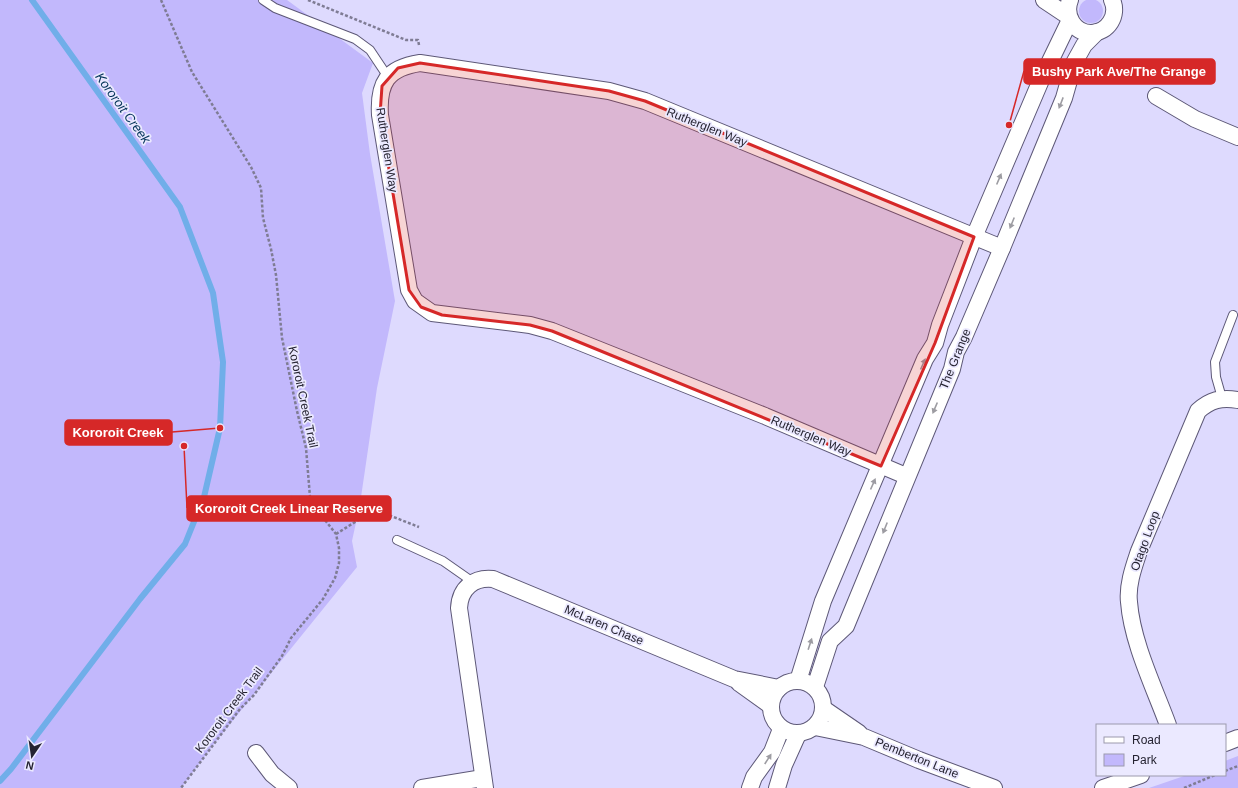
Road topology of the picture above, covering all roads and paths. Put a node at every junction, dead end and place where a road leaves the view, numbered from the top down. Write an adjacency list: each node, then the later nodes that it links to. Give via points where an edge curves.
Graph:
1 (162, 0): 23 (path, Kororoit Creek Trail, via 192,72 251,167 261,188 263,218 276,275 282,338 306,448 310,497)
2 (263, 0): 11 (lane, via 276,8 355,39 370,50)
3 (308, 0): 9 (path, via 406,40 418,40)
4 (1044, 0): 7 (street)
5 (1070, 0): 7 (street, The Grange)
6 (1112, 1): 8 (street, The Grange, via 1114,10 1110,24)
7 (1069, 18): 8 (street, via 1084,32); 10 (street, The Grange)
8 (1097, 32): 12 (street, The Grange, via 1079,53)
9 (420, 63): 11 (street, Rutherglen Way, via 398,68); 15 (street, Rutherglen Way, via 609,90 645,101)
10 (1046, 70): 12 (street); 15 (street, The Grange, one-way to 10)
11 (388, 77): 20 (street, Rutherglen Way, via 379,98 380,115 409,290 421,307 442,315 530,325 552,331 765,416)
12 (1068, 79): 16 (street, The Grange, one-way to 16, via 1064,98)
13 (1156, 96): 14 (street, via 1195,119)
14 (1238, 138)
15 (974, 237): 16 (street, Rutherglen Way); 20 (street, The Grange, one-way to 15, via 925,359 935,343)
16 (1002, 248): 21 (street, The Grange, one-way to 21, via 956,352 952,369)
17 (1233, 315): 18 (lane, via 1215,362)
18 (1222, 398): 19 (street); 32 (street, Otago Loop, via 1213,400 1198,411 1139,551 1132,574 1128,601 1133,627)
19 (1238, 400)
20 (880, 466): 21 (street, Rutherglen Way); 27 (street, The Grange, one-way to 20, via 823,601)
21 (906, 476): 28 (street, The Grange, one-way to 28, via 846,626 830,640)
22 (419, 527): 23 (path, via 386,514 371,512)
23 (336, 534): 45 (path, Kororoit Creek Trail, via 339,564 323,599 291,638 282,656 254,695 240,709)
24 (397, 540): 25 (lane, via 443,561)
25 (473, 582): 26 (street, McLaren Chase, via 483,578 493,579); 44 (street, via 464,590 459,600 459,608)
26 (734, 679): 29 (street, McLaren Chase); 30 (street, McLaren Chase)
27 (798, 681): 28 (street); 29 (street, via 784,684)
28 (815, 687): 31 (street)
29 (779, 688): 30 (street)
30 (771, 706): 34 (street, via 776,722)
31 (824, 709): 33 (street); 36 (street, Pemberton Lane)
32 (1168, 724)
33 (816, 727): 35 (street); 36 (street, Pemberton Lane)
34 (781, 728): 35 (street); 48 (street, one-way to 34, via 754,777 772,752)
35 (798, 734): 49 (street)
36 (864, 737): 50 (street, Pemberton Lane)
37 (1238, 738): 38 (street)
38 (1226, 743)
39 (256, 753): 46 (street, via 272,774)
40 (1238, 766): 41 (path)
41 (1226, 771)
42 (1138, 776): 51 (street)
43 (1213, 776): 52 (path)
44 (484, 783): 47 (street)
45 (181, 788)
46 (289, 788)
47 (422, 788)
48 (750, 788)
49 (777, 788)
50 (994, 788)
51 (1103, 788)
52 (1184, 788)

